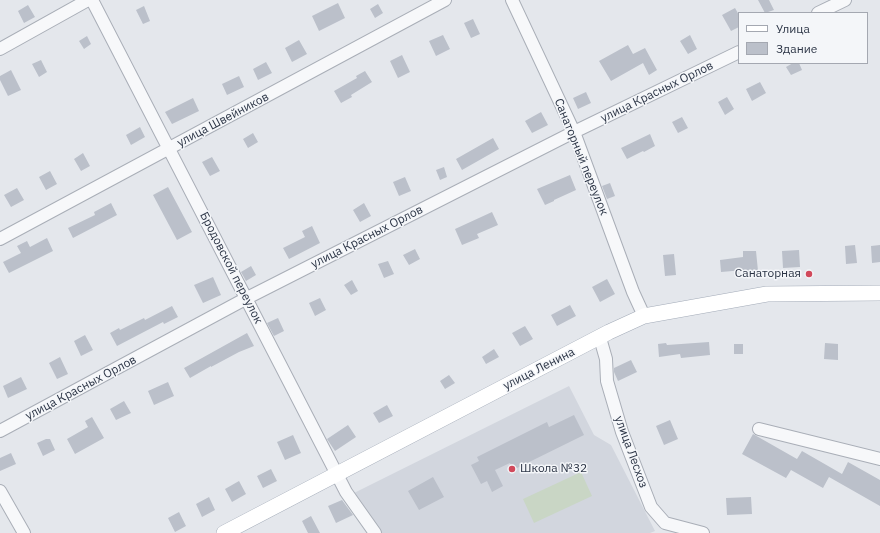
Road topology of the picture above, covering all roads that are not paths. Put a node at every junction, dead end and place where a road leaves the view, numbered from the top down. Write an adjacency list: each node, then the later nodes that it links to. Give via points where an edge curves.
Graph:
1 (88, 0): 7 (street)
2 (92, 0): 10 (street, Бродовской переулок)
3 (444, 0): 10 (street, улица Швейников)
4 (512, 0): 9 (street, Санаторный переулок)
5 (845, 0): 6 (street)
6 (820, 12)
7 (0, 49)
8 (738, 52): 9 (street, улица Красных Орлов)
9 (574, 132): 13 (street, улица Красных Орлов); 14 (street, Санаторный переулок)
10 (169, 149): 11 (street, улица Швейников); 13 (street, Бродовской переулок)
11 (0, 239)
12 (880, 293): 14 (main road, улица Ленина, via 767,294)
13 (247, 298): 17 (street, улица Красных Орлов); 19 (street, Бродовской переулок)
14 (644, 316): 15 (main road, улица Ленина)
15 (600, 338): 19 (main road, улица Ленина); 24 (street, улица Лесхоз, via 606,359 607,381 622,432 651,507 665,523)
16 (759, 429): 18 (street)
17 (0, 431)
18 (880, 459)
19 (337, 473): 22 (main road, улица Ленина); 23 (street, Бродовской переулок, via 346,492)
20 (0, 491): 21 (street)
21 (24, 533)
22 (224, 533)
23 (375, 533)
24 (703, 533)

